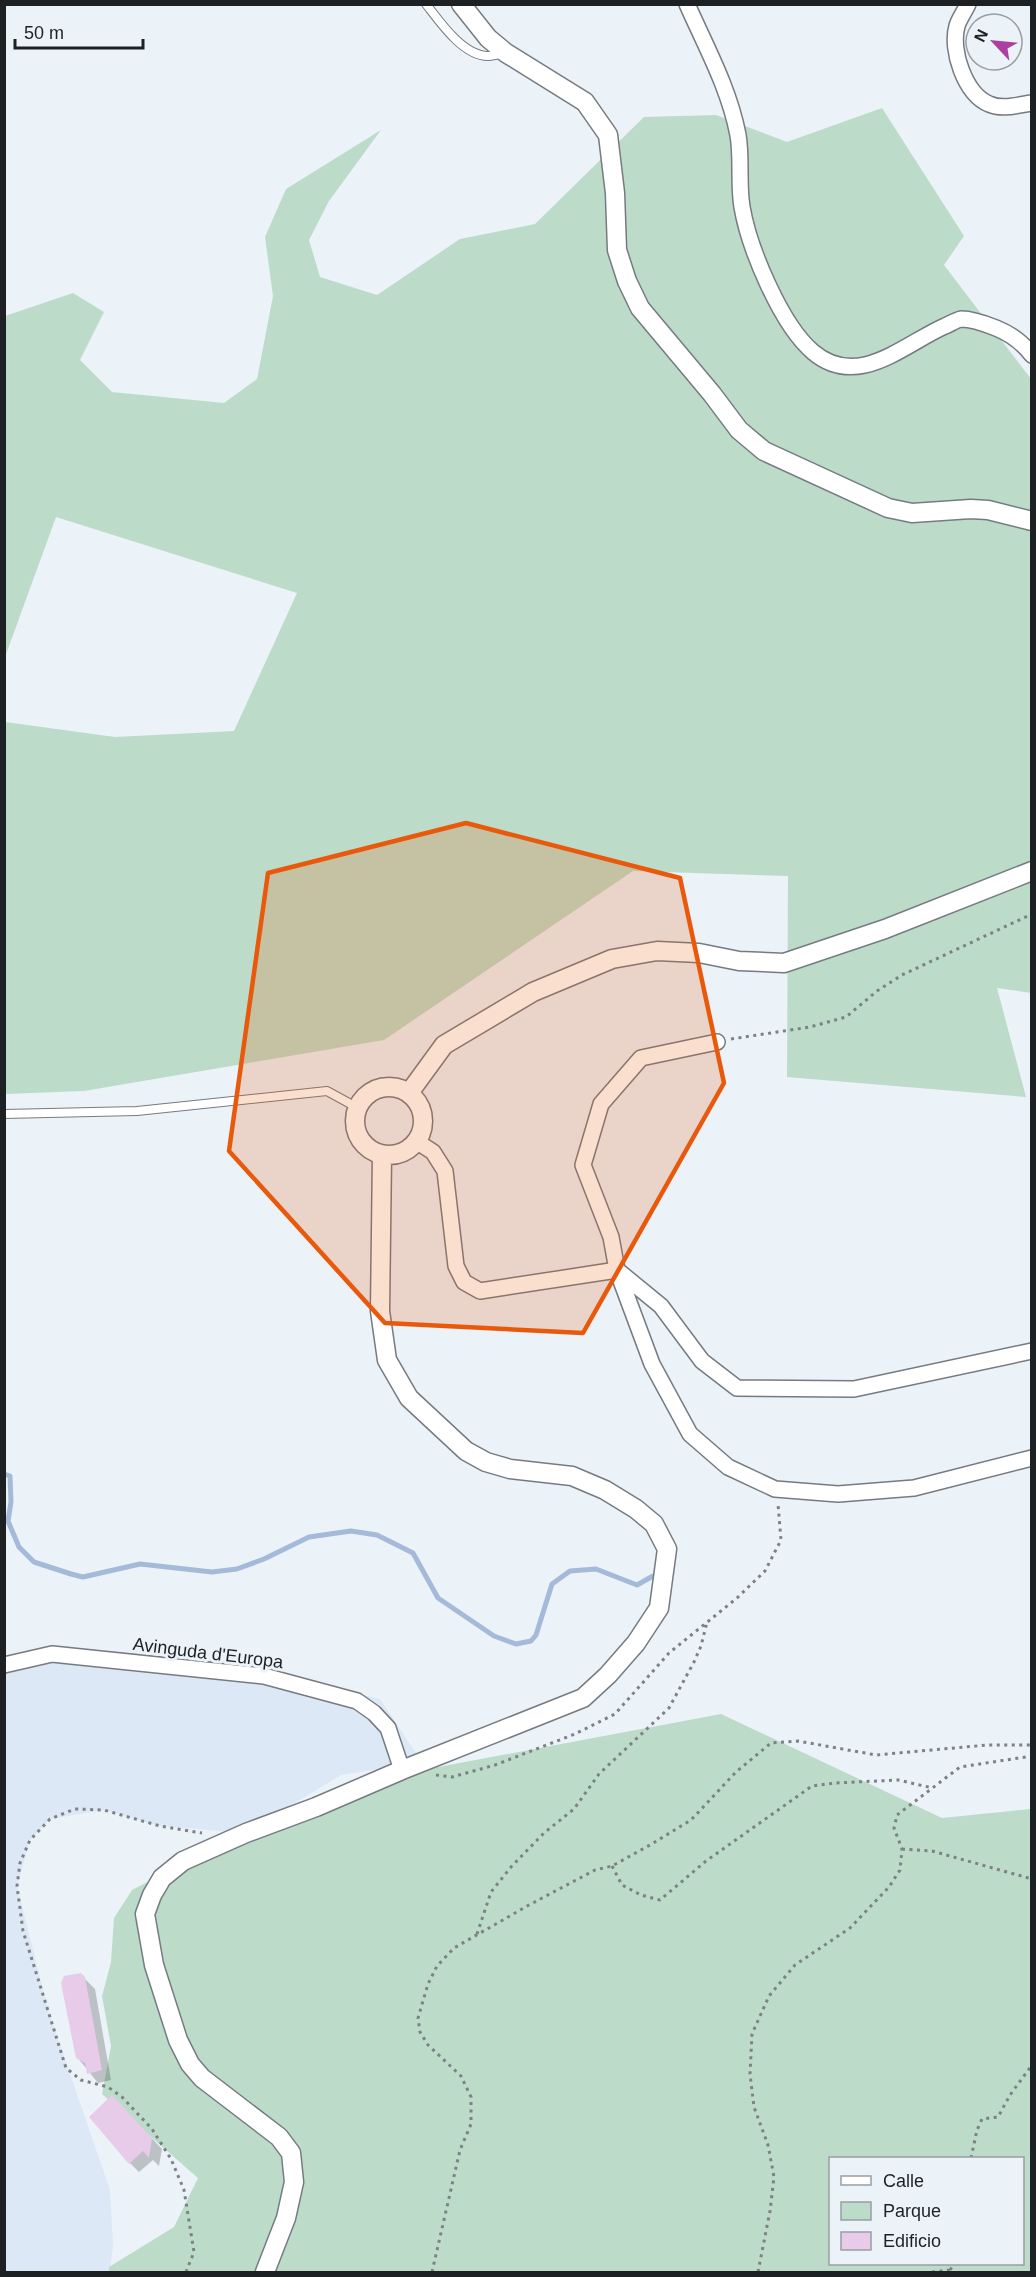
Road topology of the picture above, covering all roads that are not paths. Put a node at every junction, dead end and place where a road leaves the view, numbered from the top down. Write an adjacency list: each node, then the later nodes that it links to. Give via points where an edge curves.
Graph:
1 (426, 4): 5 (lane, via 447,32 471,52 486,56)
2 (461, 4): 5 (street, via 488,38)
3 (687, 4): 7 (street, via 726,89 738,136 742,208 760,270 792,327 813,352 849,368 877,362 960,319 983,323 1013,336)
4 (968, 4): 6 (street, via 957,26 960,66 967,83 979,99 991,105)
5 (506, 53): 8 (street, via 585,102 608,135 617,250 627,281 640,308 739,430 764,451 888,508 912,513 988,510)
6 (1032, 103)
7 (1032, 355)
8 (1032, 521)
9 (1032, 871): 11 (street, via 885,929 784,963 657,951 612,959 533,992 444,1045)
10 (717, 1042): 16 (street, via 641,1058 601,1104 583,1165 611,1237)
11 (409, 1093): 12 (street, via 394,1087 380,1088 366,1095); 14 (street, via 423,1115)
12 (358, 1108): 13 (lane, via 327,1091 137,1111); 15 (street, via 355,1122 359,1137)
13 (4, 1114)
14 (416, 1141): 15 (street, via 401,1153); 16 (street, via 434,1152 445,1171 456,1266 464,1282 480,1291)
15 (382, 1155): 20 (street, via 380,1311 387,1360 409,1398 466,1451 486,1462 510,1469 573,1476 605,1490 654,1524 668,1549 659,1608 609,1675 583,1698)
16 (617, 1270): 17 (street, via 661,1306 702,1361 737,1388 854,1389); 18 (street, via 652,1364 690,1434 728,1467 775,1489 838,1494 914,1488)
17 (1032, 1351)
18 (1032, 1458)
19 (4, 1665): 20 (street, Avinguda d'Europa, via 52,1654 264,1676 357,1701 388,1728)
20 (402, 1770): 21 (street, via 183,1861 162,1878 145,1914 154,1965 178,2040 190,2064 202,2078 279,2137 291,2152 294,2182 286,2218)
21 (265, 2272)

